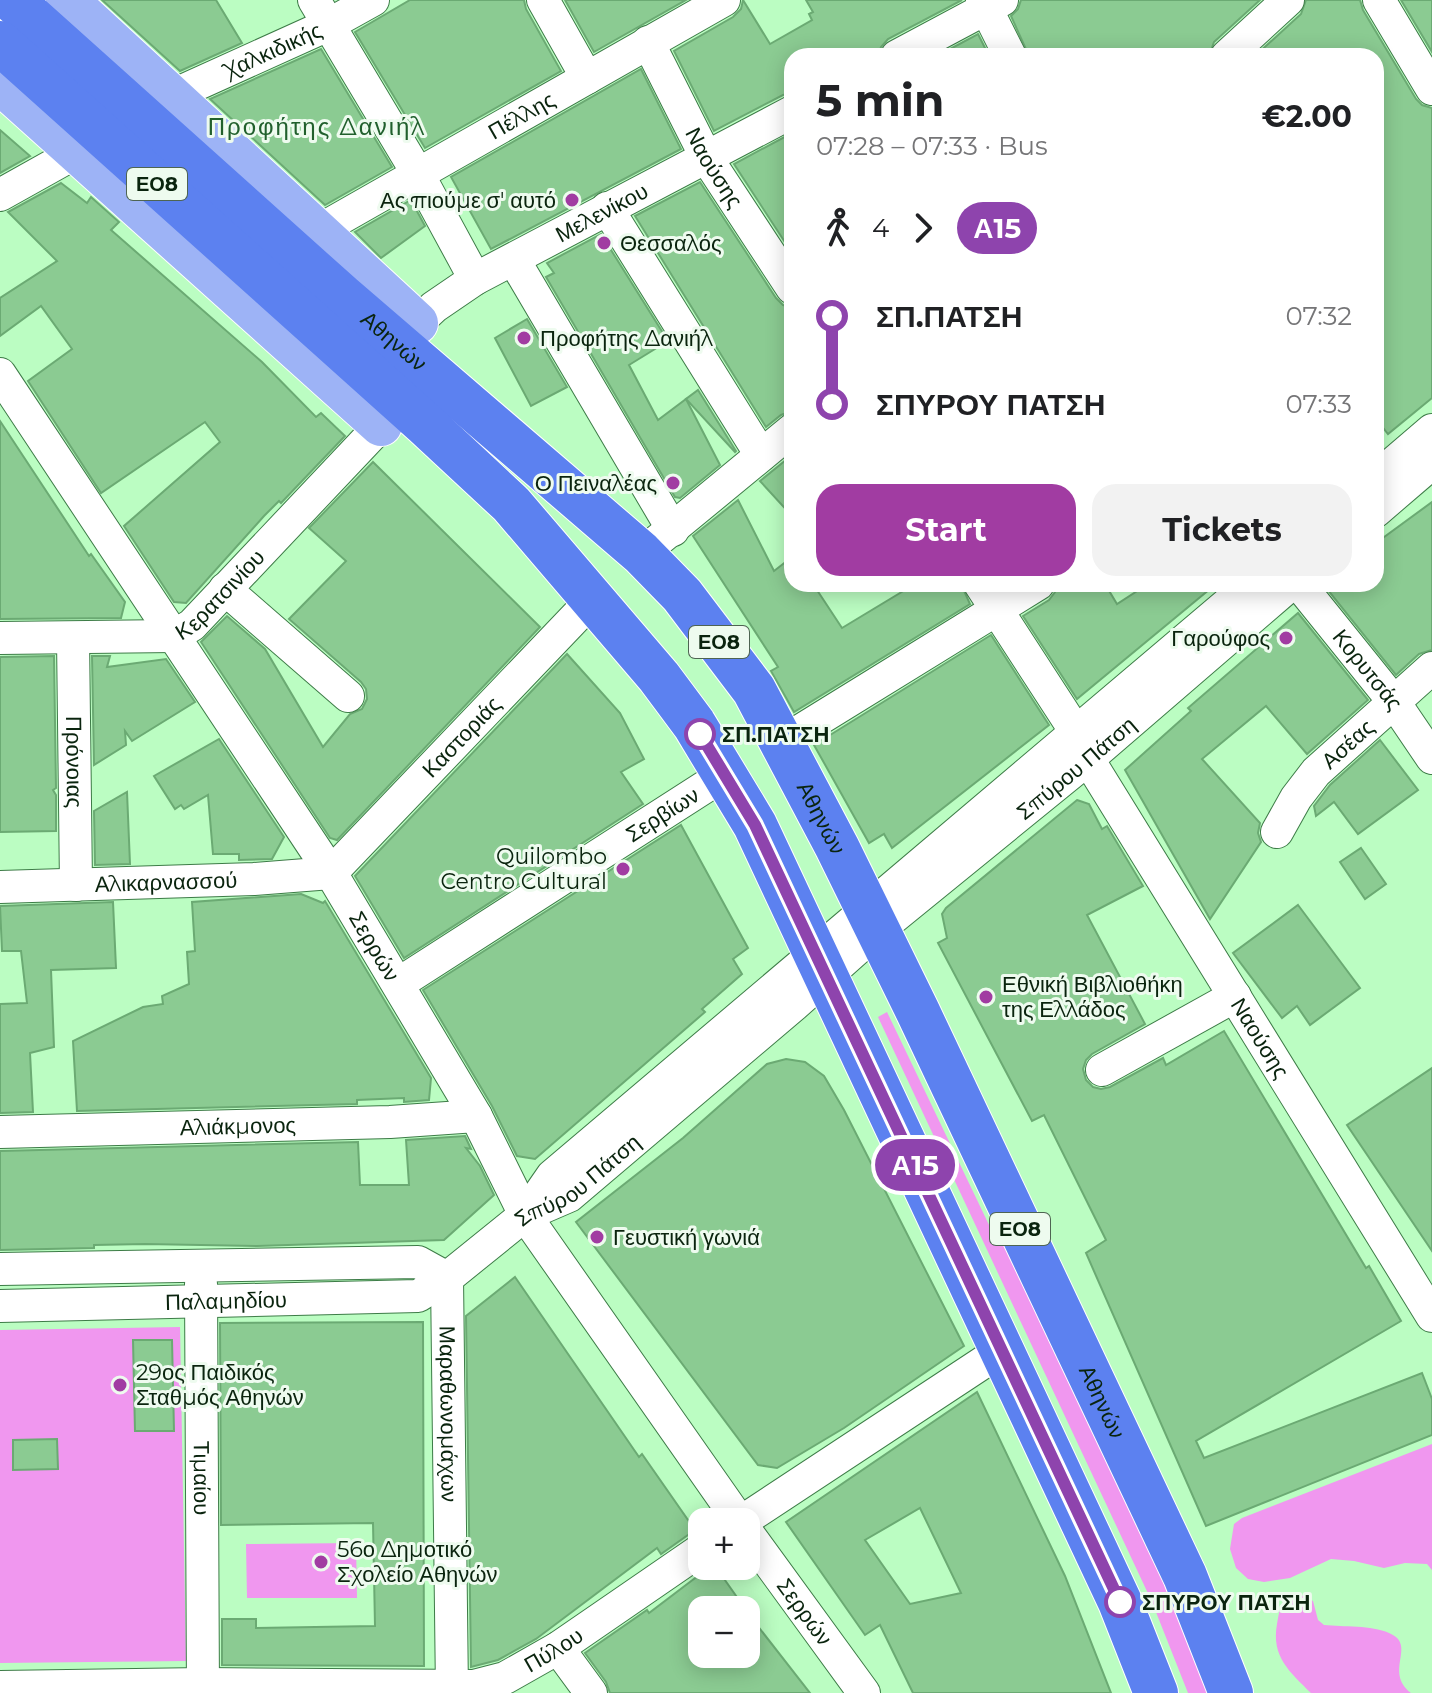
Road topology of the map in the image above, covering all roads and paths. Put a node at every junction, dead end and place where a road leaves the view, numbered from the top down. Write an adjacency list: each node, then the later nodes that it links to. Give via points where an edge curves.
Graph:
1 (12, 0): 29 (highway, Αθηνών / ΕΟ8)
2 (67, 0): 18 (main road, Αθηνών)
3 (373, 0): 9 (street, Χαλκιδικής)
4 (543, 0): 15 (street)
5 (724, 0): 10 (street, Πέλλης)
6 (1288, 0): 14 (street)
7 (1379, 0): 17 (street)
8 (990, 3): 12 (street); 13 (street)
9 (321, 13): 18 (street, Χαλκιδικής); 22 (street)
10 (648, 42): 15 (street, Πέλλης); 21 (street, Ναούσης)
11 (0, 43): 29 (highway, Αθηνών / ΕΟ8)
12 (911, 48)
13 (1007, 48)
14 (1236, 48)
15 (587, 78): 22 (street, Πέλλης)
16 (0, 83): 20 (main road)
17 (1432, 89)
18 (171, 96): 25 (main road, Αθηνών)
19 (784, 116): 21 (street, Μελενίκου)
20 (77, 152): 23 (street); 32 (main road)
21 (706, 157): 24 (street, Μελενίκου); 27 (street, Ναούσης)
22 (418, 174): 25 (street, Πέλλης); 28 (street)
23 (0, 195)
24 (607, 208): 26 (street, Μελενίκου); 35 (street)
25 (318, 231): 30 (main road, Αθηνών)
26 (514, 260): 28 (street, Μελενίκου); 40 (street)
27 (784, 276)
28 (475, 279): 30 (street, Μελενίκου)
29 (328, 310): 38 (highway, Αθηνών / ΕΟ8); 46 (highway, Αθηνών / ΕΟ8, via 511,504)
30 (417, 323): 38 (highway)
31 (0, 374): 47 (street, Σερρών)
32 (381, 425): 41 (street, Κερατσινίου); 46 (highway)
33 (1432, 430): 36 (street)
34 (784, 436): 35 (street)
35 (761, 455): 40 (street)
36 (1384, 458)
37 (1432, 463): 39 (street)
38 (557, 482): 40 (highway, Αθηνών / ΕΟ8)
39 (1384, 504)
40 (657, 542): 53 (highway, Αθηνών / ΕΟ8, via 682,595 754,690)
41 (225, 589): 47 (street, Κερατσινίου, via 192,625); 51 (street)
42 (1243, 592): 54 (street, Σπύρου Πάτση)
43 (1281, 592): 54 (street, Σπύρου Πάτση)
44 (1305, 592): 52 (street, Κορυτσάς)
45 (989, 597): 53 (street); 54 (street, Ναούσης)
46 (592, 600): 56 (highway, Αθηνών / ΕΟ8, via 659,677); 58 (street, Καστοριάς)
47 (174, 636): 49 (street, Κερατσινίου); 58 (street, Σερρών)
48 (0, 638): 49 (street, Κερατσινίου)
49 (73, 638): 59 (street, Πρόνοιας)
50 (1432, 668): 52 (street, Ασέας)
51 (348, 696)
52 (1394, 702): 55 (street, Κορυτσάς); 57 (street, Ασέας, via 1316,772)
53 (782, 742): 61 (highway, Αθηνών / ΕΟ8)
54 (1082, 746): 61 (street, Σπύρου Πάτση); 64 (street, Ναούσης)
55 (1432, 758)
56 (725, 774): 62 (highway, Αθηνών / ΕΟ8, via 755,825); 63 (street, Σερβίων)
57 (1277, 832)
58 (331, 873): 59 (street, Αλικαρνασσού); 63 (street, Σερρών)
59 (76, 885): 60 (street, Αλικαρνασσού)
60 (0, 887)
61 (873, 920): 62 (street, Σπύρου Πάτση); 87 (highway, Αθηνών / ΕΟ8, via 1185,1576)
62 (820, 964): 68 (street, Σπύρου Πάτση, via 569,1196); 75 (highway, Αθηνών / ΕΟ8)
63 (398, 984): 66 (street, Σερρών)
64 (1235, 996): 65 (street); 74 (street, Ναούσης)
65 (1102, 1070)
66 (476, 1116): 67 (street, Αλιάκμονος); 68 (street, Σερρών)
67 (0, 1132)
68 (525, 1215): 71 (street, Παλαμηδίου); 76 (street, Σερρών)
69 (201, 1264): 70 (street, Παλαμηδίου); 71 (street, Παλαμηδίου, via 418,1262); 72 (street, Τιμαίου)
70 (0, 1269)
71 (447, 1278): 72 (street, Παλαμηδίου, via 418,1296); 83 (street, Μαραθωνομάχων)
72 (200, 1302): 73 (street, Παλαμηδίου); 82 (street, Τιμαίου)
73 (0, 1306)
74 (1432, 1316)
75 (1002, 1350): 77 (street); 86 (highway, Αθηνών / ΕΟ8, via 1120,1602)
76 (730, 1508)
77 (760, 1509)
78 (760, 1550): 85 (street, Σερρών)
79 (688, 1559): 80 (street, Πύλου)
80 (558, 1648): 83 (street, Πύλου, via 496,1682); 84 (street)
81 (0, 1687): 82 (street, Πύλου)
82 (203, 1689): 83 (street, Πύλου)
83 (452, 1689)
84 (591, 1693)
85 (864, 1693)
86 (1156, 1693)
87 (1231, 1693)

